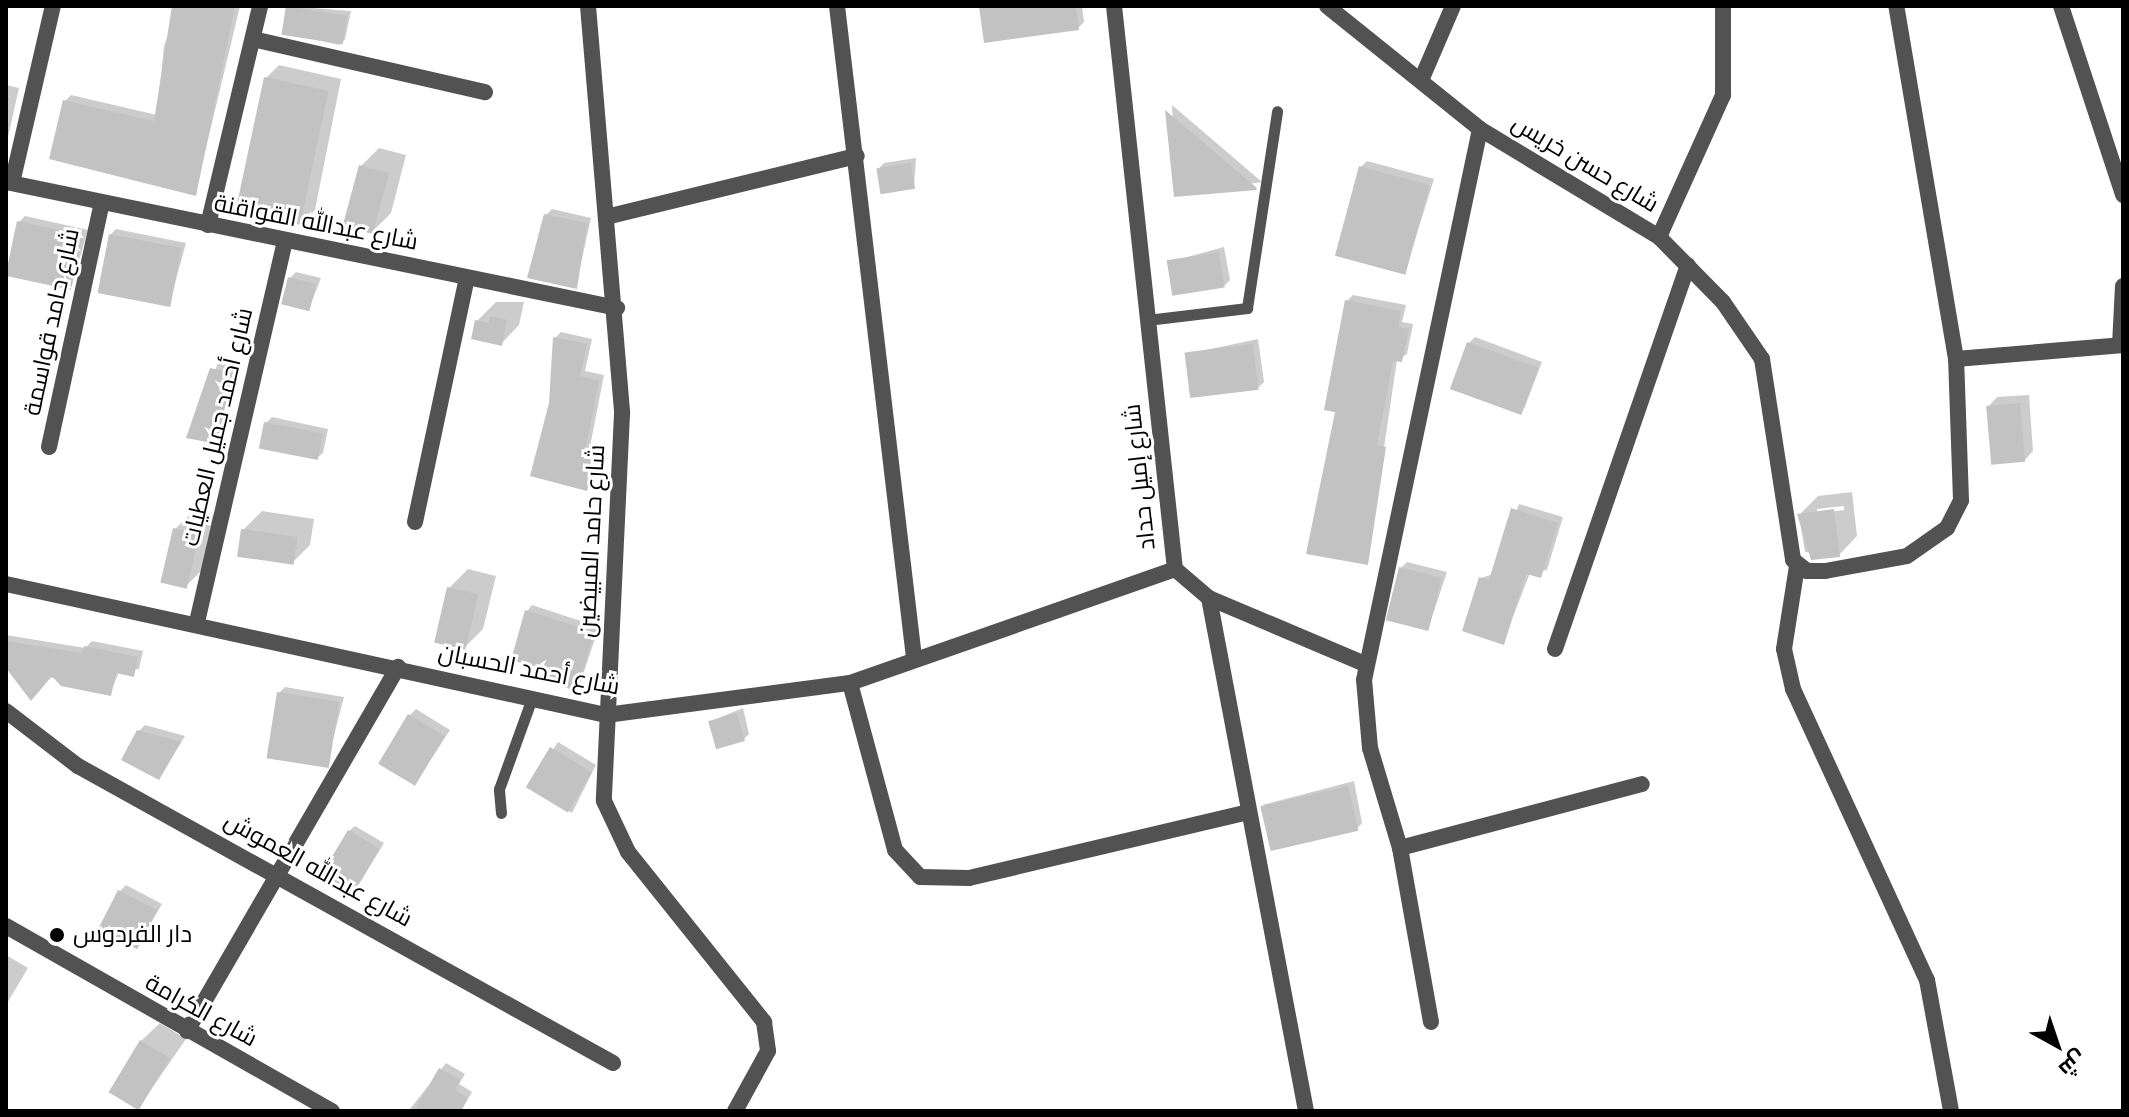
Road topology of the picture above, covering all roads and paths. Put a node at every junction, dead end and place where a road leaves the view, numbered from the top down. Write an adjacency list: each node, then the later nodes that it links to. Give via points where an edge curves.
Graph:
1 (53, 6): 17 (street)
2 (260, 6): 11 (street)
3 (588, 6): 20 (street, شارع حامد المبيضين)
4 (837, 6): 16 (street)
5 (1114, 6): 28 (street, شارع إميل حداد)
6 (1327, 6): 12 (street, شارع حسن خريس)
7 (1453, 6): 12 (street)
8 (1723, 6): 22 (street, via 1723,95)
9 (1896, 6): 30 (street)
10 (2061, 6): 18 (street)
11 (253, 39): 13 (street); 21 (street)
12 (1422, 78): 15 (street, شارع حسن خريس)
13 (485, 92)
14 (1277, 111): 28 (lane, via 1247,308)
15 (1480, 129): 22 (street, شارع حسن خريس); 40 (street)
16 (857, 156): 20 (street); 39 (street)
17 (9, 183): 19 (street, شارع عبدالله القواقنة)
18 (2123, 195)
19 (101, 206): 21 (street, شارع عبدالله القواقنة); 31 (street, شارع حامد قواسمة)
20 (606, 217): 27 (street, شارع حامد المبيضين)
21 (208, 225): 23 (street, شارع عبدالله القواقنة)
22 (1659, 237): 24 (street, شارع حسن خريس)
23 (285, 242): 25 (street, شارع عبدالله القواقنة); 37 (street, شارع أحمد جميل العطيات)
24 (1688, 265): 33 (street, شارع حسن خريس, via 1748,333 1762,359 1789,545); 38 (street)
25 (467, 278): 27 (street, شارع عبدالله القواقنة); 32 (street)
26 (2123, 286): 29 (street)
27 (617, 308): 45 (street, شارع حامد المبيضين, via 622,425)
28 (1147, 320): 34 (street, شارع إميل حداد)
29 (2121, 345): 30 (street)
30 (1956, 359): 33 (street, via 1963,472 1947,528 1907,556 1825,571)
31 (49, 447)
32 (415, 522)
33 (1797, 566): 58 (street, via 1784,649 1793,689 1927,980)
34 (1175, 569): 36 (street, شارع إميل حداد); 39 (street, شارع أحمد الحسبان)
35 (6, 584): 37 (street, شارع أحمد الحسبان)
36 (1209, 598): 40 (street, شارع إميل حداد); 48 (street)
37 (197, 622): 41 (street, شارع أحمد الحسبان)
38 (1555, 649)
39 (914, 658): 42 (street, شارع أحمد الحسبان)
40 (1365, 664): 49 (street, via 1370,748)
41 (398, 667): 43 (street, شارع أحمد الحسبان); 50 (street)
42 (850, 683): 45 (street, شارع أحمد الحسبان); 48 (street, via 895,850 920,877 969,878)
43 (532, 698): 45 (street, شارع أحمد الحسبان); 47 (lane, via 499,789)
44 (6, 711): 50 (street, شارع عبدالله العموش, via 78,766)
45 (606, 715): 56 (street, شارع حامد المبيضين, via 611,826 764,1022 768,1051)
46 (1642, 784): 49 (street)
47 (501, 813)
48 (1245, 813): 57 (street)
49 (1400, 848): 52 (street)
50 (277, 875): 53 (street); 54 (street, شارع عبدالله العموش)
51 (6, 926): 53 (street, شارع الكرامة)
52 (1431, 1022)
53 (187, 1031): 55 (street, شارع الكرامة)
54 (613, 1063)
55 (332, 1111)
56 (735, 1111)
57 (1306, 1111)
58 (1951, 1111)

